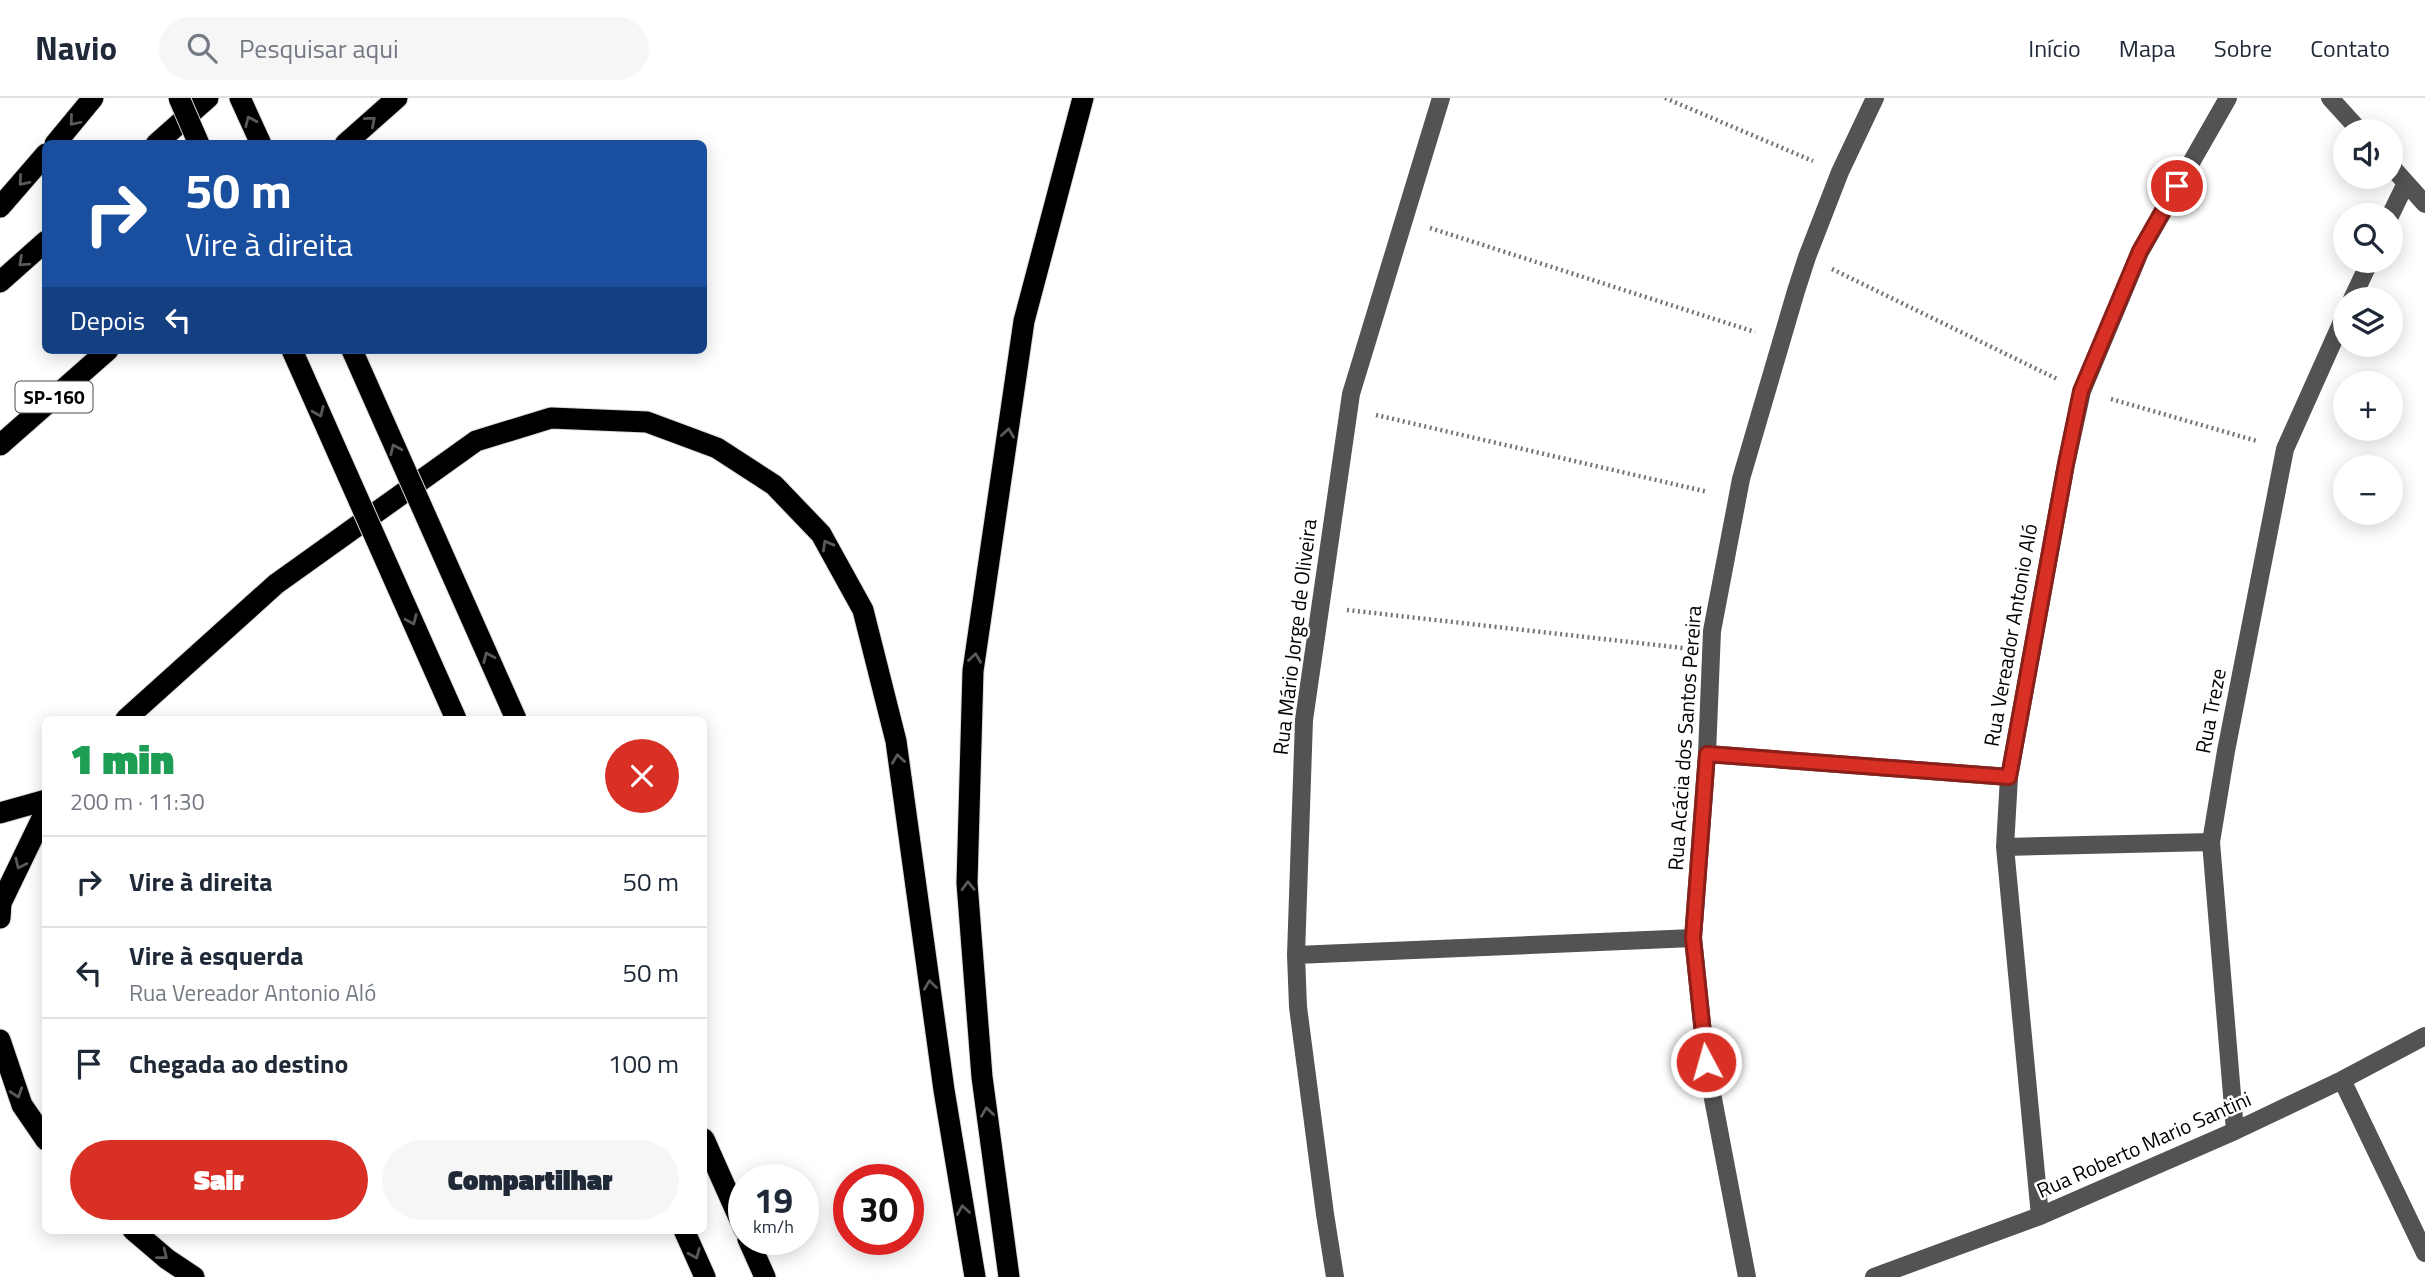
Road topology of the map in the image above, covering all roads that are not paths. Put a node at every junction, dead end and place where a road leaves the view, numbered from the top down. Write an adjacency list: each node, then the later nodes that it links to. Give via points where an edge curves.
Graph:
1 (93, 98): 12 (highway, one-way to 12)
2 (179, 98): 14 (highway, bridge)
3 (208, 98): 13 (highway)
4 (240, 98): 15 (highway, one-way to 4)
5 (397, 98): 16 (highway, one-way to 5)
6 (1083, 98): 59 (highway, one-way to 6, via 982,1077 967,883 973,671 1024,321)
7 (1441, 98): 42 (street, Rua Mário Jorge de Oliveira, via 1351,394 1304,720)
8 (1875, 98): 33 (street, Rua Acácia dos Santos Pereira, via 1807,257 1737,499 1712,631)
9 (2228, 98): 34 (street, Rua Vereador Antonio Aló, via 2140,251 2081,391)
10 (2330, 98): 11 (street)
11 (2349, 119)
12 (58, 140)
13 (161, 140)
14 (197, 140)
15 (259, 140)
16 (350, 140)
17 (42, 159): 22 (highway, one-way to 22)
18 (2403, 180): 19 (street)
19 (2406, 183): 20 (street); 21 (street)
20 (2396, 203)
21 (2425, 204)
22 (0, 207)
23 (42, 245): 24 (highway, one-way to 24)
24 (0, 282)
25 (2333, 342): 38 (street, Rua Treze, via 2285,449)
26 (103, 354): 29 (highway, SP-160)
27 (294, 354): 31 (highway, one-way to 31, bridge)
28 (354, 354): 32 (highway, one-way to 28, bridge)
29 (0, 445)
30 (129, 716): 58 (highway, one-way to 30, via 896,741 863,610 821,534 774,485 717,448 647,422 551,418 476,441 276,584)
31 (455, 716)
32 (515, 716)
33 (1707, 754): 34 (street); 41 (street, Rua Acácia dos Santos Pereira)
34 (2009, 777): 39 (street, Rua Vereador Antonio Aló)
35 (42, 801): 36 (highway)
36 (0, 813)
37 (42, 819): 40 (highway, one-way to 40)
38 (2211, 842): 39 (street); 46 (street, Rua Treze)
39 (2005, 847): 50 (street, Rua Vereador Antonio Aló)
40 (0, 908)
41 (1693, 938): 42 (street); 61 (street, Rua Acácia dos Santos Pereira, via 1706,1062)
42 (1296, 955): 60 (street, Rua Mário Jorge de Oliveira, via 1298,1007)
43 (2425, 1036): 45 (street, Rua Roberto Mario Santini)
44 (0, 1041): 47 (highway, one-way to 47, via 22,1105)
45 (2342, 1080): 46 (street, Rua Roberto Mario Santini); 53 (street)
46 (2235, 1131): 50 (street, Rua Roberto Mario Santini)
47 (42, 1134)
48 (707, 1146): 49 (highway)
49 (728, 1194)
50 (2040, 1216): 62 (street, Rua Roberto Mario Santini)
51 (138, 1234): 55 (highway, one-way to 55)
52 (686, 1234): 56 (highway, one-way to 56)
53 (2425, 1253)
54 (755, 1255): 57 (highway)
55 (194, 1277)
56 (705, 1277)
57 (765, 1277)
58 (975, 1277)
59 (1009, 1277)
60 (1335, 1277)
61 (1747, 1277)
62 (1874, 1277)

